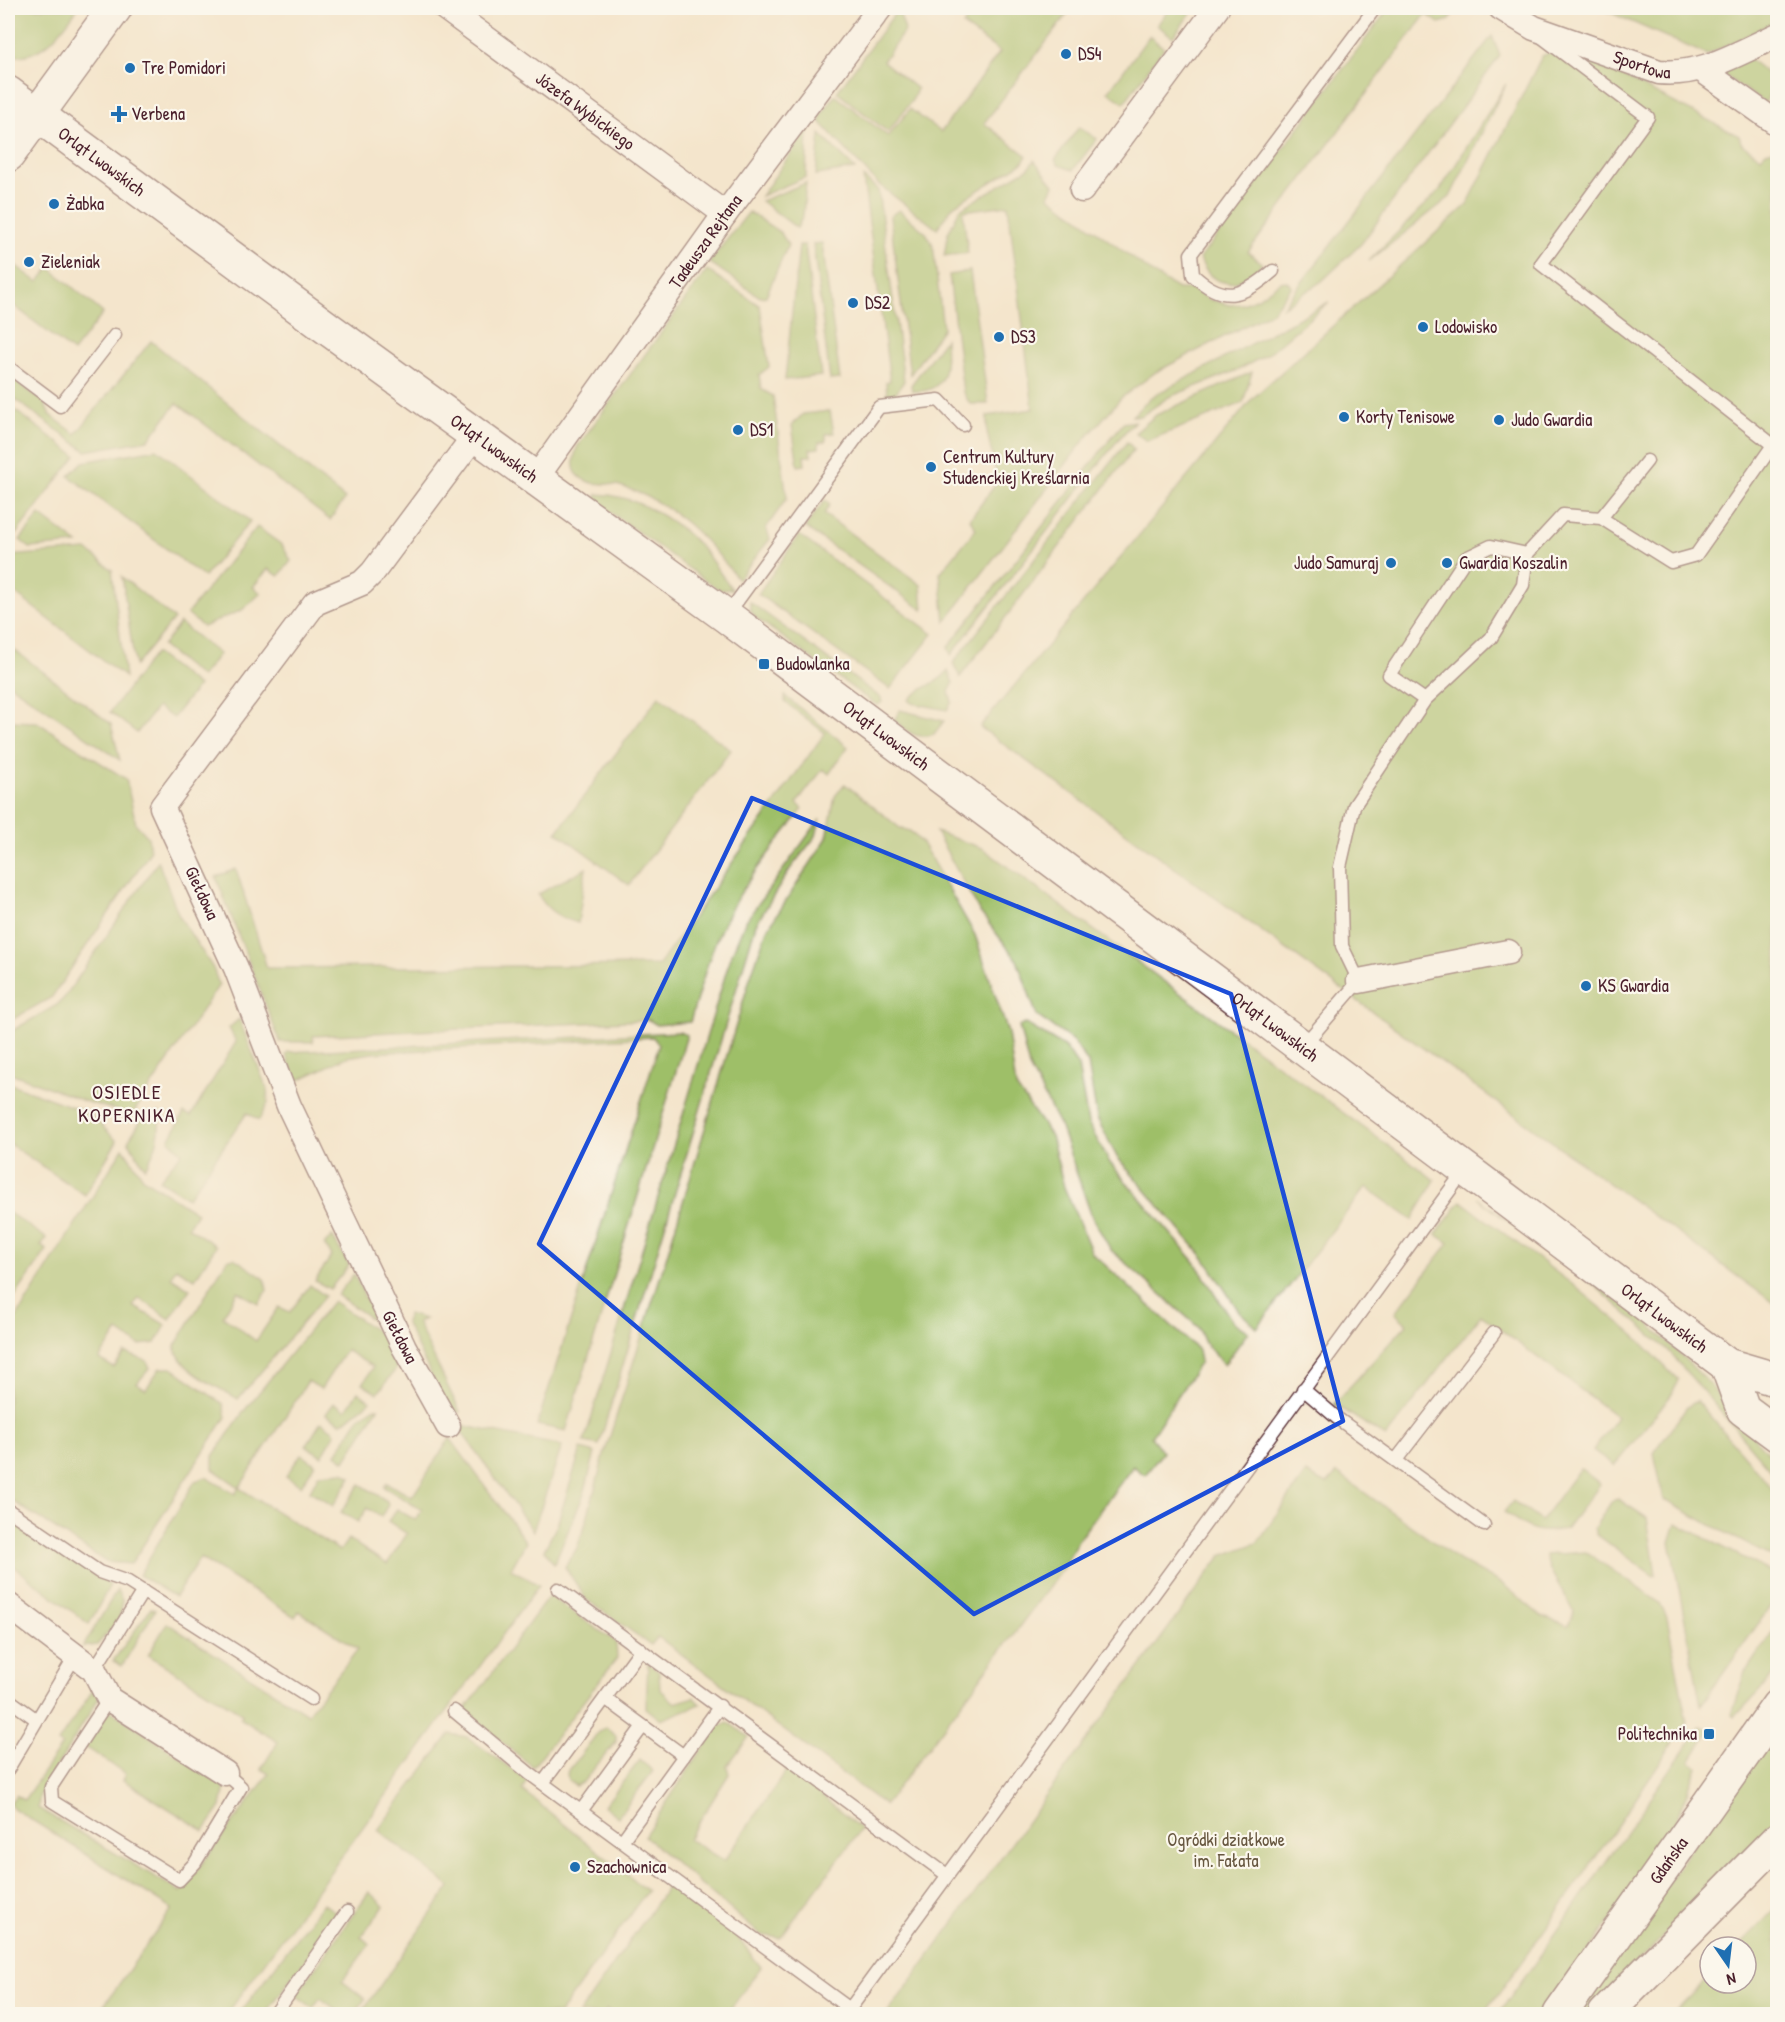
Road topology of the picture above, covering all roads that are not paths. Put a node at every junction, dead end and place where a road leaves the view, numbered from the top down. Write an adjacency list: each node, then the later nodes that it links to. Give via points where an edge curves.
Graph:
1 (115, 8): 11 (main road)
2 (445, 8): 15 (street, Józefa Wybickiego)
3 (880, 8): 15 (street, Tadeusza Rejtana)
4 (1217, 8): 14 (street)
5 (1375, 8): 16 (lane, via 1191,254 1193,275 1209,290 1236,295 1253,288)
6 (1501, 8): 7 (street, Sportowa)
7 (1534, 28): 9 (street, Sportowa, via 1659,72); 21 (lane, via 1555,49 1648,117 1541,264)
8 (1778, 35): 9 (street, Sportowa)
9 (1702, 70): 12 (street)
10 (8, 93): 11 (main road, Orląt Lwowskich)
11 (37, 114): 13 (main road); 20 (main road, Orląt Lwowskich)
12 (1778, 124)
13 (8, 155)
14 (1082, 190)
15 (725, 214): 23 (street, Tadeusza Rejtana)
16 (1273, 271)
17 (115, 335): 18 (lane, via 60,406)
18 (8, 368)
19 (963, 425): 26 (lane, via 939,400 879,407)
20 (475, 435): 23 (main road, Orląt Lwowskich); 36 (street, Giełdowa, via 373,572 362,583 315,603 162,807 236,968 289,1106 404,1347)
21 (1775, 449): 24 (lane, via 1696,555 1671,562)
22 (1647, 461): 24 (lane)
23 (536, 478): 26 (main road, Orląt Lwowskich)
24 (1601, 518): 25 (lane, via 1563,515)
25 (1527, 554): 27 (lane, via 1523,585 1491,638); 27 (lane, via 1491,546 1466,558 1389,675)
26 (726, 616): 30 (main road, Orląt Lwowskich)
27 (1425, 700): 29 (lane, via 1365,788 1351,816 1340,867 1342,946)
28 (1508, 952): 29 (street)
29 (1359, 981): 30 (lane)
30 (1302, 1047): 31 (main road, Orląt Lwowskich)
31 (1466, 1168): 33 (main road, Orląt Lwowskich); 35 (lane)
32 (1494, 1333): 38 (lane)
33 (1727, 1365): 34 (main road, Orląt Lwowskich); 37 (main road, via 1743,1409)
34 (1778, 1380)
35 (1303, 1389): 38 (lane); 62 (lane)
36 (448, 1426)
37 (1778, 1435)
38 (1396, 1460): 40 (lane)
39 (8, 1510): 42 (lane, via 99,1572)
40 (1484, 1525)
41 (558, 1589): 44 (lane)
42 (143, 1591): 45 (lane); 49 (lane)
43 (8, 1605): 45 (street)
44 (640, 1649): 46 (lane); 50 (lane)
45 (84, 1663): 48 (street); 53 (lane)
46 (605, 1698): 54 (lane); 58 (lane)
47 (8, 1699): 53 (lane)
48 (109, 1699): 57 (street); 57 (lane, via 51,1787 52,1801 179,1880 195,1863 241,1787)
49 (311, 1699)
50 (720, 1706): 55 (lane); 62 (lane)
51 (1778, 1706): 66 (main road, Gdańska)
52 (453, 1711): 58 (lane)
53 (38, 1720): 56 (lane)
54 (644, 1726): 55 (lane); 59 (lane)
55 (684, 1756): 61 (lane)
56 (8, 1769)
57 (225, 1773)
58 (543, 1783): 59 (lane)
59 (581, 1811): 61 (lane)
60 (1778, 1839): 67 (main road)
61 (622, 1841): 64 (lane)
62 (948, 1875): 64 (lane)
63 (346, 1912): 65 (lane)
64 (848, 2012)
65 (275, 2014)
66 (1560, 2014)
67 (1605, 2014)

